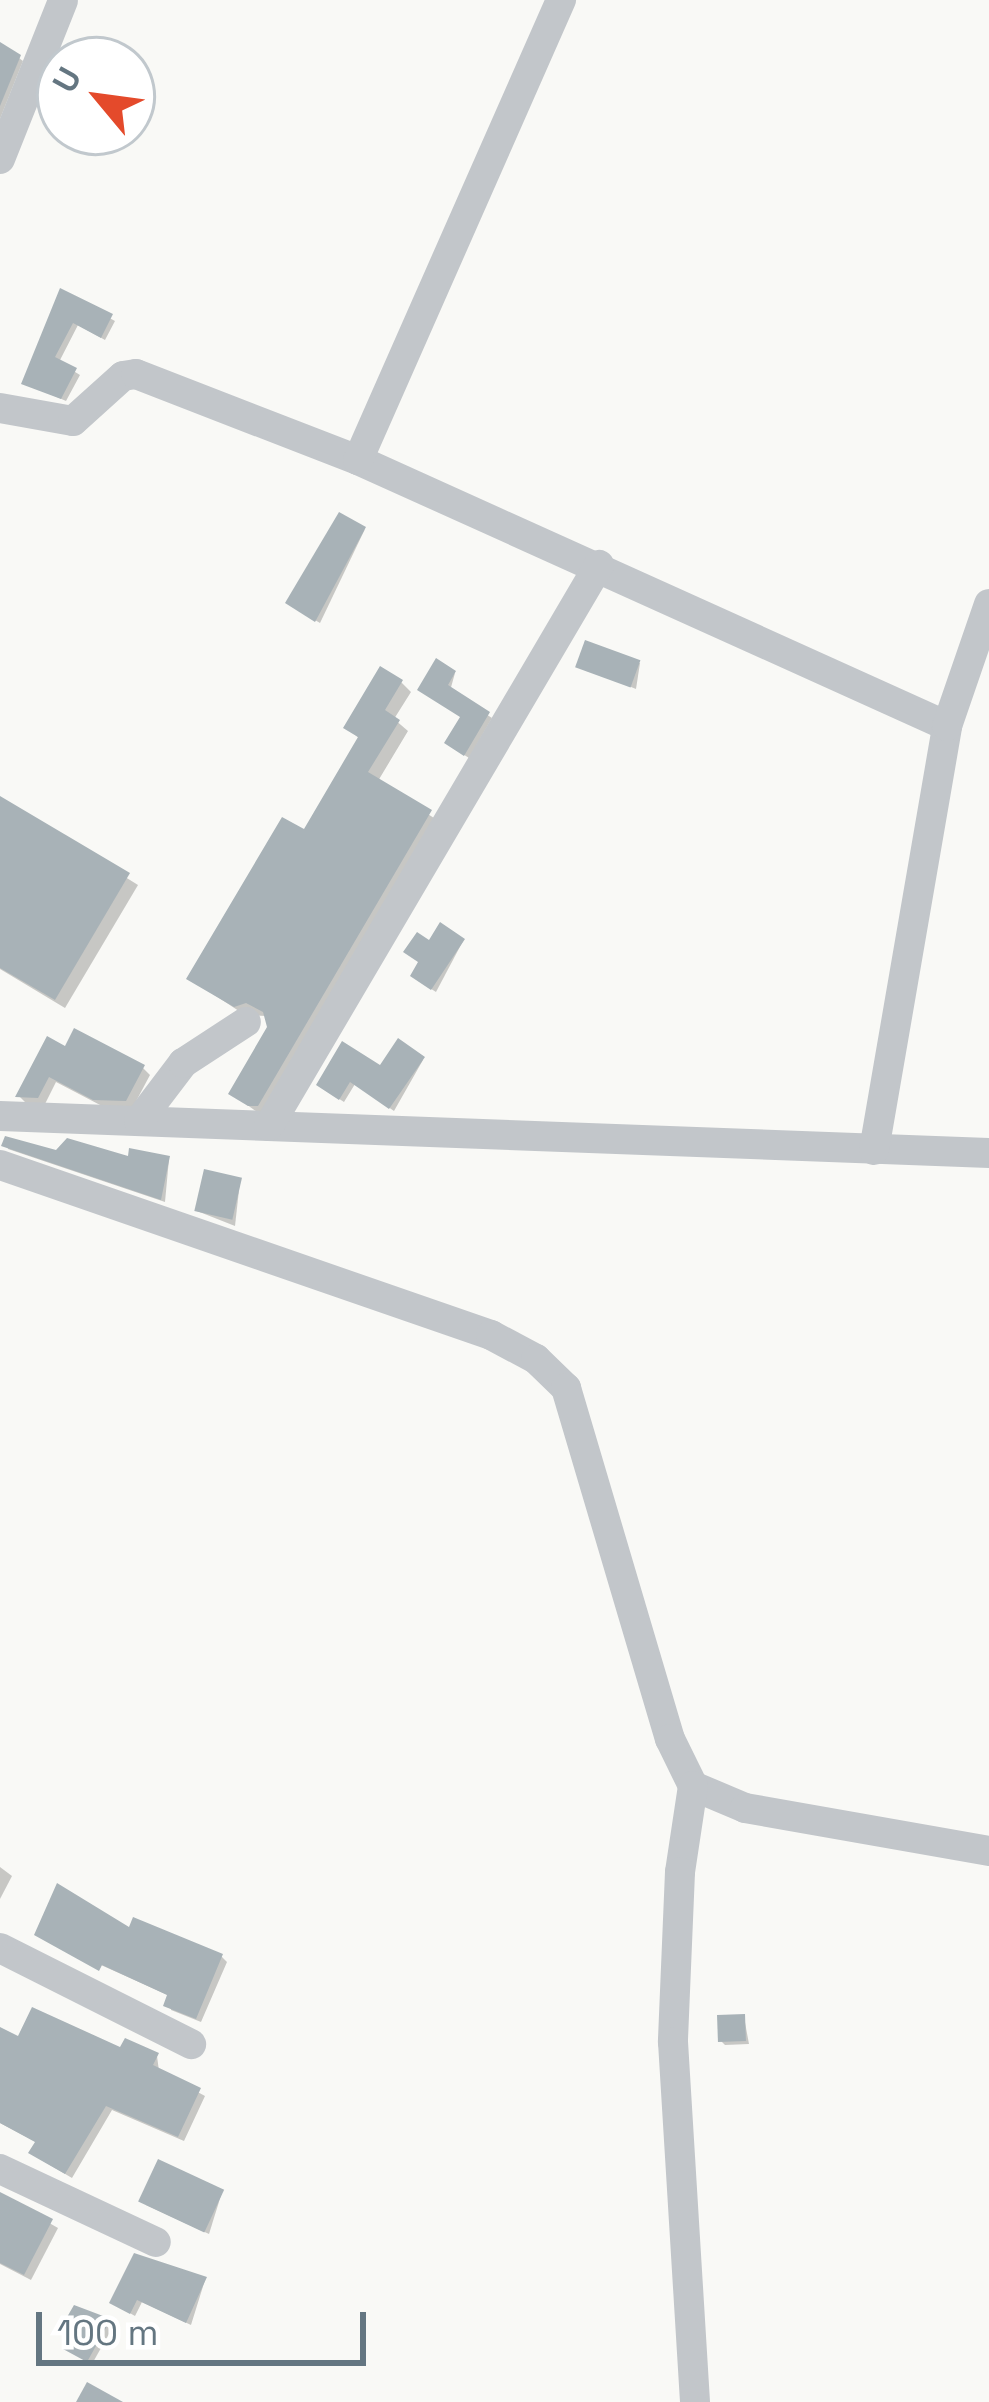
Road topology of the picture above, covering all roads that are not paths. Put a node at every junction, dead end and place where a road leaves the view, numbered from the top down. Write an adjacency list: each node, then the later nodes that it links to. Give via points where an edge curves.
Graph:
1 (561, 0): 5 (street)
2 (63, 1): 3 (street)
3 (0, 159)
4 (0, 408): 5 (street, via 73,421 131,373)
5 (358, 460): 6 (street)
6 (599, 566): 8 (street); 12 (street)
7 (989, 604): 8 (street)
8 (947, 725): 13 (street)
9 (246, 1022): 11 (street, via 183,1063)
10 (0, 1116): 11 (street)
11 (139, 1120): 12 (street)
12 (269, 1126): 13 (street)
13 (874, 1150): 14 (street)
14 (989, 1154)
15 (0, 1165): 16 (street, via 491,1335 553,1372 577,1420 670,1739)
16 (693, 1786): 17 (street, via 745,1808); 22 (street, via 680,1872 674,2042)
17 (989, 1851)
18 (0, 1948): 19 (street)
19 (191, 2044)
20 (0, 2168): 21 (street)
21 (156, 2242)
22 (695, 2402)

